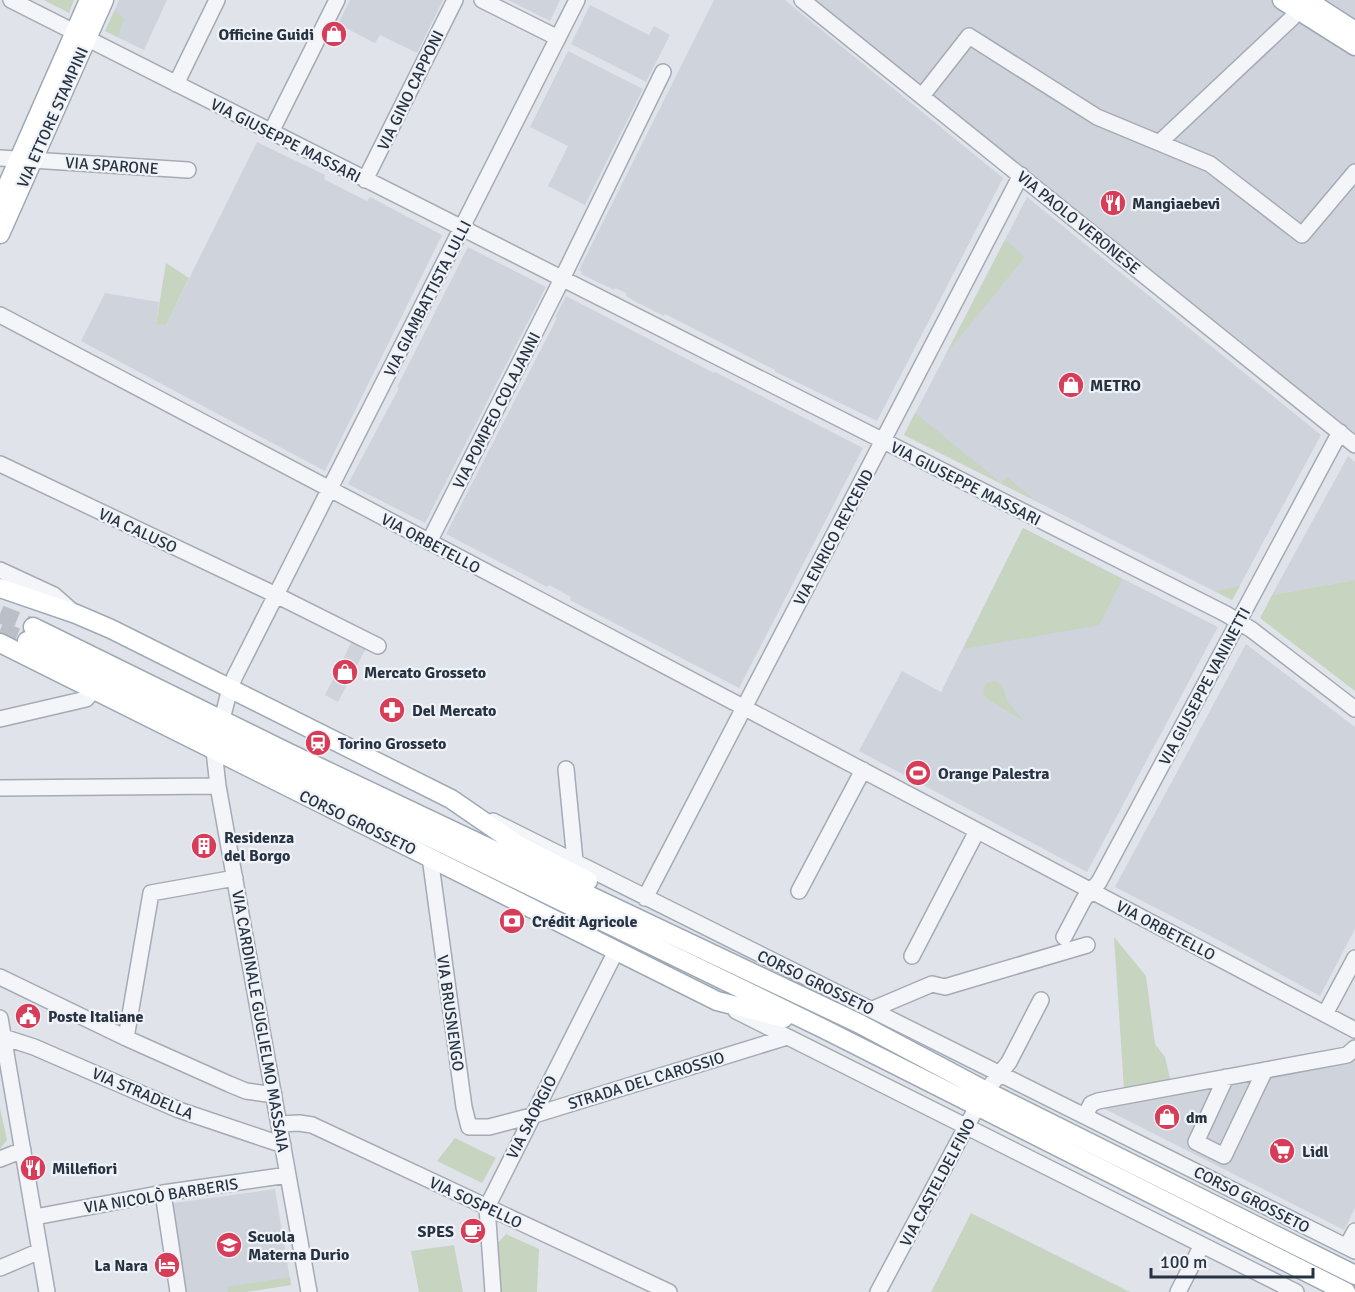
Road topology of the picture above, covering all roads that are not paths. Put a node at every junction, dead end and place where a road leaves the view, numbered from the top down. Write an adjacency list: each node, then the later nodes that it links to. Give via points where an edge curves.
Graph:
1 (10, 0): 13 (street, VIA GIUSEPPE MASSARI)
2 (89, 0): 13 (main road, VIA ETTORE STAMPINI)
3 (104, 0): 13 (main road, VIA ETTORE STAMPINI)
4 (216, 0): 17 (street)
5 (337, 0): 19 (street)
6 (455, 0): 26 (street, VIA GINO CAPPONI)
7 (482, 0): 14 (street)
8 (577, 0): 14 (street, VIA GIAMBATTISTA LULLI)
9 (802, 0): 18 (street, VIA PAOLO VERONESE)
10 (1282, 0): 11 (main road)
11 (1303, 3): 12 (main road); 15 (main road); 20 (street, via 1292,18)
12 (1355, 31)
13 (81, 35): 17 (street, VIA GIUSEPPE MASSARI); 22 (main road, VIA ETTORE STAMPINI)
14 (558, 38): 28 (street, VIA GIAMBATTISTA LULLI)
15 (1355, 46)
16 (663, 72): 30 (street)
17 (176, 84): 19 (street, VIA GIUSEPPE MASSARI)
18 (922, 96): 20 (street, via 969,36 1097,117); 25 (street, VIA PAOLO VERONESE)
19 (271, 132): 26 (street, VIA GIUSEPPE MASSARI)
20 (1160, 142): 24 (street, via 1222,171 1302,235)
21 (0, 158): 22 (street, VIA SPARONE)
22 (26, 159): 23 (street, VIA SPARONE); 27 (main road, VIA ETTORE STAMPINI); 29 (main road, VIA ETTORE STAMPINI)
23 (188, 170)
24 (1355, 172)
25 (1021, 175): 32 (street, VIA PAOLO VERONESE); 33 (street, VIA ENRICO REYCEND)
26 (365, 180): 28 (street, VIA GIUSEPPE MASSARI)
27 (0, 202)
28 (462, 228): 30 (street, VIA GIUSEPPE MASSARI); 36 (street, VIA GIAMBATTISTA LULLI)
29 (0, 234)
30 (562, 279): 33 (street, VIA GIUSEPPE MASSARI); 37 (street, VIA POMPEO COLAJANNI)
31 (0, 315): 36 (street, VIA ORBETELLO)
32 (1340, 432): 34 (street, VIA PAOLO VERONESE); 42 (street, VIA GIUSEPPE VANINETTI)
33 (884, 441): 42 (street, VIA GIUSEPPE MASSARI); 48 (street, VIA ENRICO REYCEND)
34 (1355, 444)
35 (0, 464): 40 (street, VIA CALUSO)
36 (331, 490): 37 (street, VIA ORBETELLO); 40 (street, VIA GIAMBATTISTA LULLI)
37 (429, 542): 48 (street, VIA ORBETELLO)
38 (0, 570): 41 (street, CORSO GROSSETO, via 54,595)
39 (0, 588): 41 (main road, CORSO GROSSETO)
40 (276, 595): 45 (street); 46 (street, VIA GIAMBATTISTA LULLI)
41 (76, 614): 46 (main road, CORSO GROSSETO)
42 (1239, 621): 49 (street, VIA GIUSEPPE MASSARI); 63 (street, VIA GIUSEPPE VANINETTI, via 1105,871)
43 (30, 634): 51 (main road)
44 (0, 643): 47 (main road, CORSO GROSSETO)
45 (378, 646)
46 (230, 688): 51 (street, VIA GIAMBATTISTA LULLI); 57 (main road, CORSO GROSSETO)
47 (93, 691): 50 (street, via 86,699); 51 (main road, CORSO GROSSETO)
48 (745, 708): 54 (street, VIA ORBETELLO); 65 (street, VIA ENRICO REYCEND)
49 (1355, 709)
50 (0, 719)
51 (218, 735): 52 (main road, CORSO GROSSETO); 55 (street, VIA CARDINALE GUGLIELMO MASSAIA); 78 (main road, CORSO GROSSETO); 79 (main road, CORSO GROSSETO)
52 (241, 764): 55 (street); 59 (main road, CORSO GROSSETO)
53 (566, 769): 60 (street)
54 (863, 770): 58 (street, VIA ORBETELLO); 64 (street)
55 (218, 786): 56 (street); 62 (street, VIA CARDINALE GUGLIELMO MASSAIA)
56 (0, 788)
57 (451, 800): 60 (street, CORSO GROSSETO); 78 (main road, CORSO GROSSETO, via 518,845 782,979)
58 (977, 831): 63 (street, VIA ORBETELLO); 70 (street)
59 (430, 858): 61 (main road, CORSO GROSSETO); 66 (street, VIA BRUSNENGO)
60 (575, 861): 65 (street, CORSO GROSSETO)
61 (452, 868): 66 (street, via 444,875); 69 (main road, CORSO GROSSETO)
62 (235, 878): 83 (street, via 151,893); 88 (street, VIA CARDINALE GUGLIELMO MASSAIA)
63 (1091, 890): 67 (street, VIA GIUSEPPE VANINETTI); 76 (street, VIA ORBETELLO)
64 (799, 891)
65 (645, 898): 75 (street, CORSO GROSSETO)
66 (435, 899): 93 (street, VIA BRUSNENGO)
67 (1064, 937)
68 (1087, 945): 75 (street, via 945,987 932,984)
69 (616, 951): 74 (main road, CORSO GROSSETO); 90 (street, VIA SAORGIO)
70 (912, 956)
71 (1355, 958): 76 (street)
72 (0, 978): 83 (street)
73 (1041, 1000): 86 (street)
74 (717, 1002): 79 (main road, CORSO GROSSETO); 82 (street, CORSO GROSSETO)
75 (873, 1010): 86 (street, CORSO GROSSETO)
76 (1325, 1014): 80 (street, VIA ORBETELLO)
77 (0, 1018): 81 (street)
78 (855, 1022): 89 (main road, CORSO GROSSETO)
79 (826, 1030): 89 (main road, CORSO GROSSETO)
80 (1355, 1030)
81 (3, 1037): 95 (street, VIA STRADELLA, via 179,1110); 96 (street)
82 (787, 1037): 90 (street, STRADA DEL CAROSSIO); 94 (street, CORSO GROSSETO)
83 (126, 1038): 88 (street, via 246,1091)
84 (1355, 1048): 85 (street, via 1347,1055)
85 (1265, 1070): 87 (street); 87 (street, via 1224,1156 1196,1142)
86 (1001, 1074): 89 (street, VIA CASTELDELFINO); 91 (street, CORSO GROSSETO)
87 (1226, 1077): 91 (street, via 1095,1102)
88 (274, 1095): 92 (street, VIA CARDINALE GUGLIELMO MASSAIA)
89 (982, 1098): 94 (street, VIA CASTELDELFINO); 107 (main road, CORSO GROSSETO); 116 (main road, CORSO GROSSETO)
90 (531, 1116): 93 (street, STRADA DEL CAROSSIO, via 489,1127); 100 (street, VIA SAORGIO)
91 (1085, 1116): 104 (street, CORSO GROSSETO)
92 (280, 1124): 95 (street, VIA CARDINALE GUGLIELMO MASSAIA); 100 (street, VIA SOSPELLO, via 312,1125)
93 (470, 1127)
94 (966, 1127): 103 (street, CORSO GROSSETO); 113 (street, VIA CASTELDELFINO)
95 (284, 1145): 98 (street, VIA CARDINALE GUGLIELMO MASSAIA)
96 (23, 1150): 97 (street); 101 (street)
97 (0, 1159)
98 (288, 1175): 99 (street, VIA NICOLÒ BARBERIS); 110 (street, VIA CARDINALE GUGLIELMO MASSAIA)
99 (163, 1193): 101 (street, VIA NICOLÒ BARBERIS); 109 (street)
100 (487, 1207): 111 (street, VIA SAORGIO); 112 (street, VIA SOSPELLO)
101 (35, 1217): 105 (street)
102 (1355, 1231): 104 (street)
103 (1202, 1245): 114 (street); 115 (street, CORSO GROSSETO)
104 (1351, 1249)
105 (40, 1251): 106 (street); 108 (street)
106 (0, 1268)
107 (1355, 1275)
108 (47, 1292)
109 (178, 1292)
110 (309, 1292)
111 (493, 1292)
112 (669, 1292)
113 (878, 1292)
114 (1178, 1292)
115 (1296, 1292)
116 (1346, 1292)

